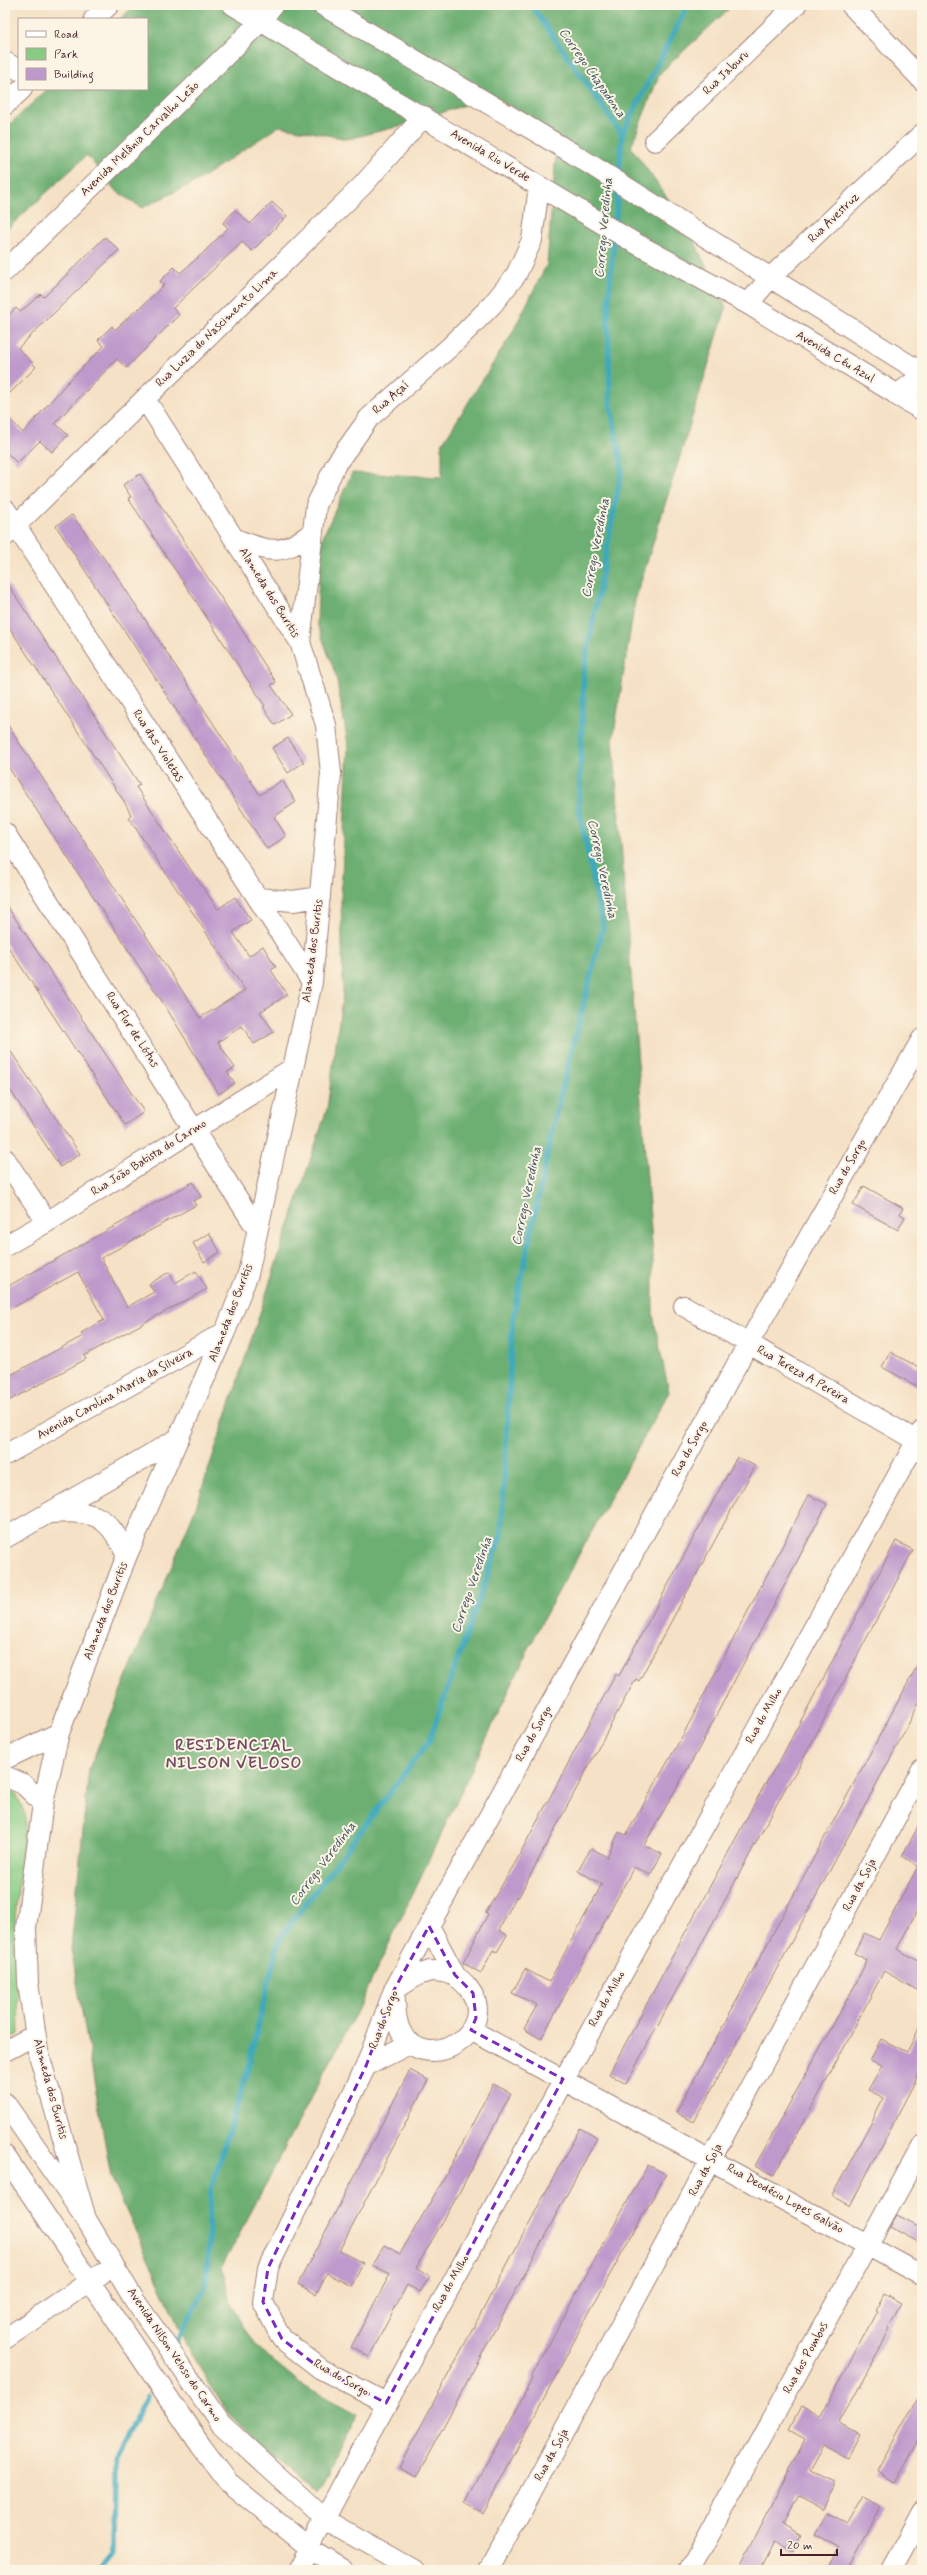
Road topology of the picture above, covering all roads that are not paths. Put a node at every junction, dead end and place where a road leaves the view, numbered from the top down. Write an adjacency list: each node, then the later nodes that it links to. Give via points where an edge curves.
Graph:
1 (109, 5): 7 (street)
2 (233, 5): 8 (street, Avenida Rio Verde)
3 (273, 5): 8 (street, Avenida Melânia Carvalho Leão)
4 (322, 5): 19 (street, via 572,152)
5 (796, 5): 16 (street, Rua Jaburu)
6 (851, 5): 11 (street)
7 (95, 18)
8 (261, 21): 14 (street, Avenida Rio Verde); 18 (street, Avenida Melânia Carvalho Leão)
9 (5, 62): 10 (street)
10 (18, 69)
11 (922, 80)
12 (21, 90): 13 (street)
13 (5, 105)
14 (424, 116): 17 (street, Avenida Rio Verde); 24 (street, Rua Luzia do Nascimento Lima, via 362,186)
15 (922, 134): 19 (street, Rua Avestruz)
16 (656, 141)
17 (539, 186): 20 (street, Avenida Rio Verde, via 635,243); 28 (street, Rua Açaí, via 532,240 516,275 492,305 450,346 369,418 336,464 322,492 316,506)
18 (5, 271)
19 (771, 277): 20 (street, Rua Avestruz); 21 (street)
20 (748, 304): 23 (street, Avenida Céu Azul)
21 (922, 373)
22 (922, 377): 23 (street)
23 (898, 395): 25 (street, Avenida Céu Azul)
24 (145, 398): 27 (street, Rua Luzia do Nascimento Lima); 29 (street, Alameda dos Buritis)
25 (922, 409)
26 (5, 509): 27 (street, Rua das Violetas)
27 (10, 531): 33 (street, Rua das Violetas)
28 (312, 533): 29 (street, via 295,546 271,552); 30 (street, Rua Açaí)
29 (235, 539): 30 (street, Alameda dos Buritis)
30 (300, 642): 32 (street, Alameda dos Buritis, via 326,725 331,773)
31 (5, 833): 39 (street, Rua Flor de Lótus)
32 (320, 897): 33 (street, via 293,902); 34 (street, Alameda dos Buritis)
33 (258, 898): 34 (street, Rua das Violetas)
34 (312, 982): 37 (street, Alameda dos Buritis)
35 (922, 1039): 38 (street, Rua do Sorgo)
36 (922, 1060): 38 (street)
37 (293, 1068): 39 (street, Rua João Batista do Carmo); 42 (street, Alameda dos Buritis)
38 (903, 1070): 46 (street, Rua do Sorgo)
39 (196, 1129): 41 (street, Rua João Batista do Carmo); 42 (street, Rua Flor de Lótus)
40 (5, 1159): 41 (street)
41 (47, 1222): 43 (street, Rua João Batista do Carmo)
42 (257, 1229): 45 (street, Alameda dos Buritis, via 248,1274)
43 (5, 1246)
44 (684, 1306): 46 (street, Rua Tereza A Pereira)
45 (225, 1332): 47 (street, Alameda dos Buritis); 49 (street, Avenida Carolina Maria da Silveira)
46 (748, 1344): 48 (street, Rua Tereza A Pereira); 58 (street, Rua do Sorgo)
47 (179, 1438): 50 (street); 52 (street, Alameda dos Buritis)
48 (920, 1439): 66 (street, Rua do Milho)
49 (5, 1455)
50 (49, 1513): 51 (street); 52 (street, via 94,1515 107,1522 118,1536)
51 (5, 1538)
52 (127, 1555): 53 (street, Alameda dos Buritis)
53 (59, 1733): 54 (street); 57 (street, Alameda dos Buritis)
54 (5, 1759)
55 (922, 1769): 70 (street, Rua da Soja)
56 (5, 1776): 57 (street, via 23,1784)
57 (43, 1803): 62 (street, Alameda dos Buritis, via 26,1928 28,1983)
58 (429, 1926): 59 (street); 60 (street, Rua do Sorgo)
59 (455, 1975): 60 (street, via 443,1971 430,1971 418,1975); 61 (street, via 473,1993 476,2012)
60 (394, 1990): 63 (street, via 396,2020 402,2033); 65 (street, Rua do Sorgo)
61 (472, 2030): 63 (street, via 463,2041 451,2048 437,2051 423,2049); 66 (street, Rua Deodécio Lopes Galvão)
62 (35, 2035): 64 (street); 71 (street, Alameda dos Buritis)
63 (411, 2043): 65 (street)
64 (5, 2051)
65 (366, 2066): 78 (street, Rua do Sorgo, via 268,2268 263,2302 282,2339 321,2369)
66 (563, 2079): 70 (street, Rua Deodécio Lopes Galvão); 78 (street, Rua do Milho)
67 (5, 2103): 71 (street, Avenida Nilson Veloso do Carmo)
68 (922, 2146): 72 (street, Rua dos Pombos)
69 (5, 2156): 75 (street)
70 (712, 2159): 72 (street, Rua Deodécio Lopes Galvão); 86 (street, Rua da Soja)
71 (86, 2219): 73 (street, Avenida Nilson Veloso do Carmo)
72 (868, 2245): 74 (street, Rua Deodécio Lopes Galvão); 87 (street, Rua dos Pombos)
73 (114, 2265): 75 (street); 77 (street, Avenida Nilson Veloso do Carmo)
74 (922, 2275)
75 (90, 2281): 76 (street); 79 (street)
76 (5, 2339)
77 (200, 2394): 79 (street); 81 (street, Avenida Nilson Veloso do Carmo, via 221,2424)
78 (386, 2403): 81 (street, Rua do Milho)
79 (175, 2409): 82 (street, via 228,2482)
80 (922, 2513): 88 (street)
81 (326, 2520): 82 (street, Rua do Milho); 85 (street, Avenida Nilson Veloso do Carmo)
82 (309, 2548): 83 (street, Rua do Milho); 84 (street)
83 (297, 2570)
84 (345, 2570)
85 (414, 2570)
86 (489, 2570)
87 (689, 2570)
88 (891, 2570)

